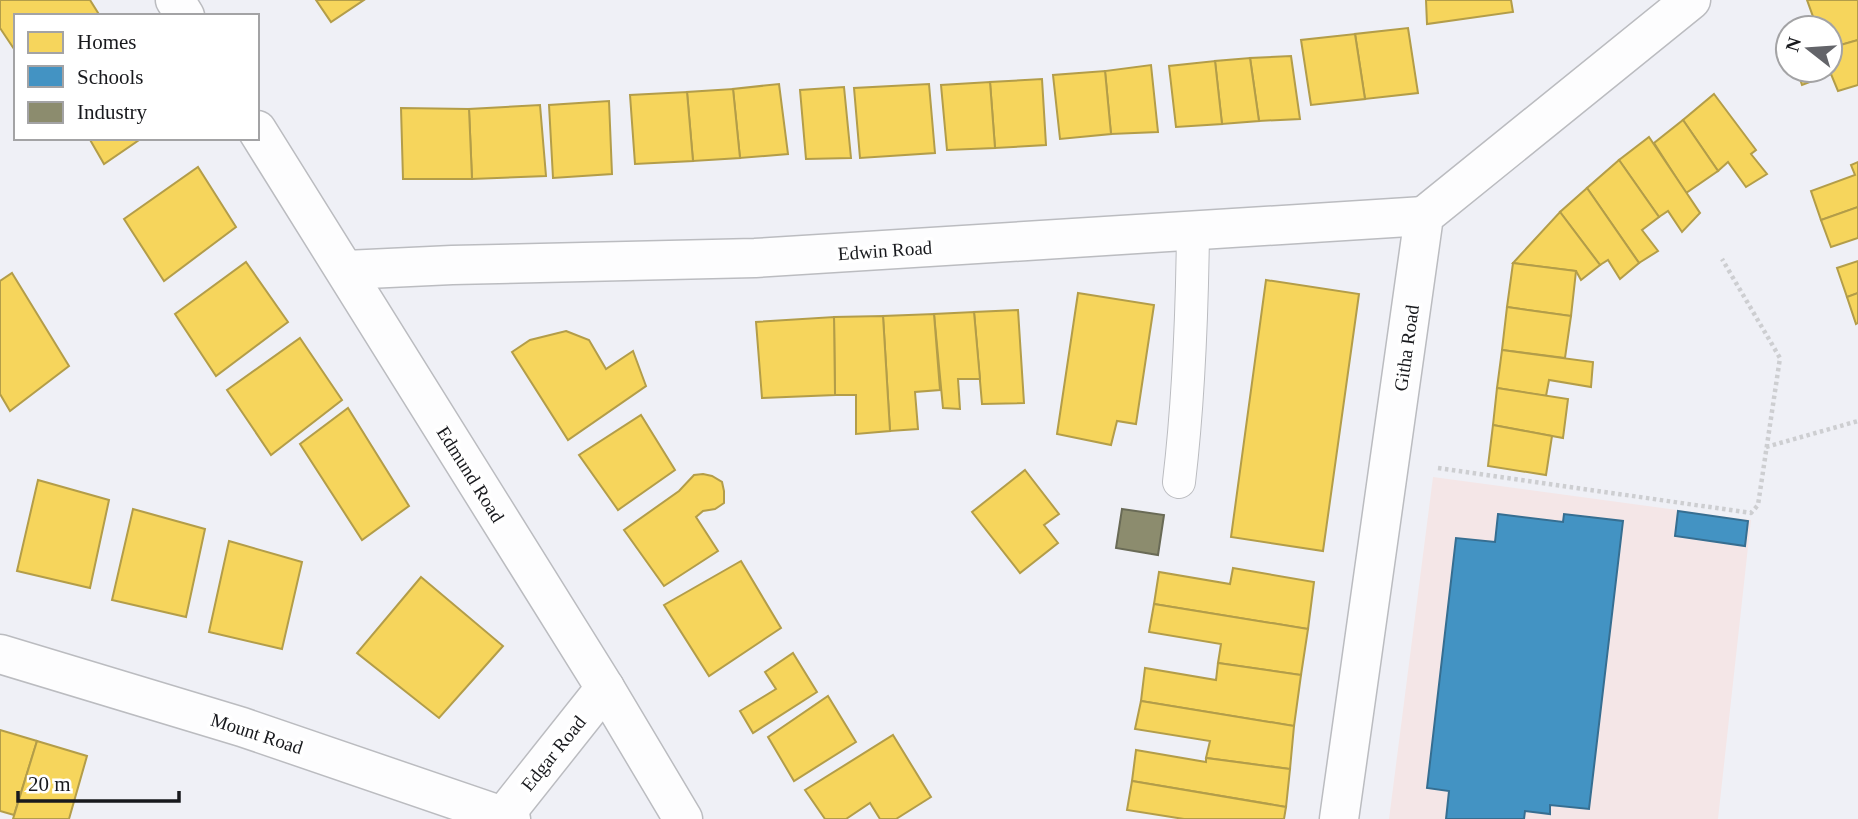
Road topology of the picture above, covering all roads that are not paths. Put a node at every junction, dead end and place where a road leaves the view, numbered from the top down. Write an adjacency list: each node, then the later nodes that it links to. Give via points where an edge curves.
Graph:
1 (1691, 0): 3 (street)
2 (259, 133): 5 (street, Edmund Road)
3 (1424, 216): 4 (street, Edwin Road); 11 (street, Githa Road)
4 (1193, 231): 5 (street, Edwin Road, via 755,258); 6 (lane, via 1191,339)
5 (346, 270): 8 (street, Edmund Road)
6 (1180, 482)
7 (0, 654): 9 (street, Mount Road, via 242,727)
8 (605, 688): 9 (street, Edgar Road); 10 (street, Edmund Road)
9 (505, 818)
10 (683, 819)
11 (1339, 819)

